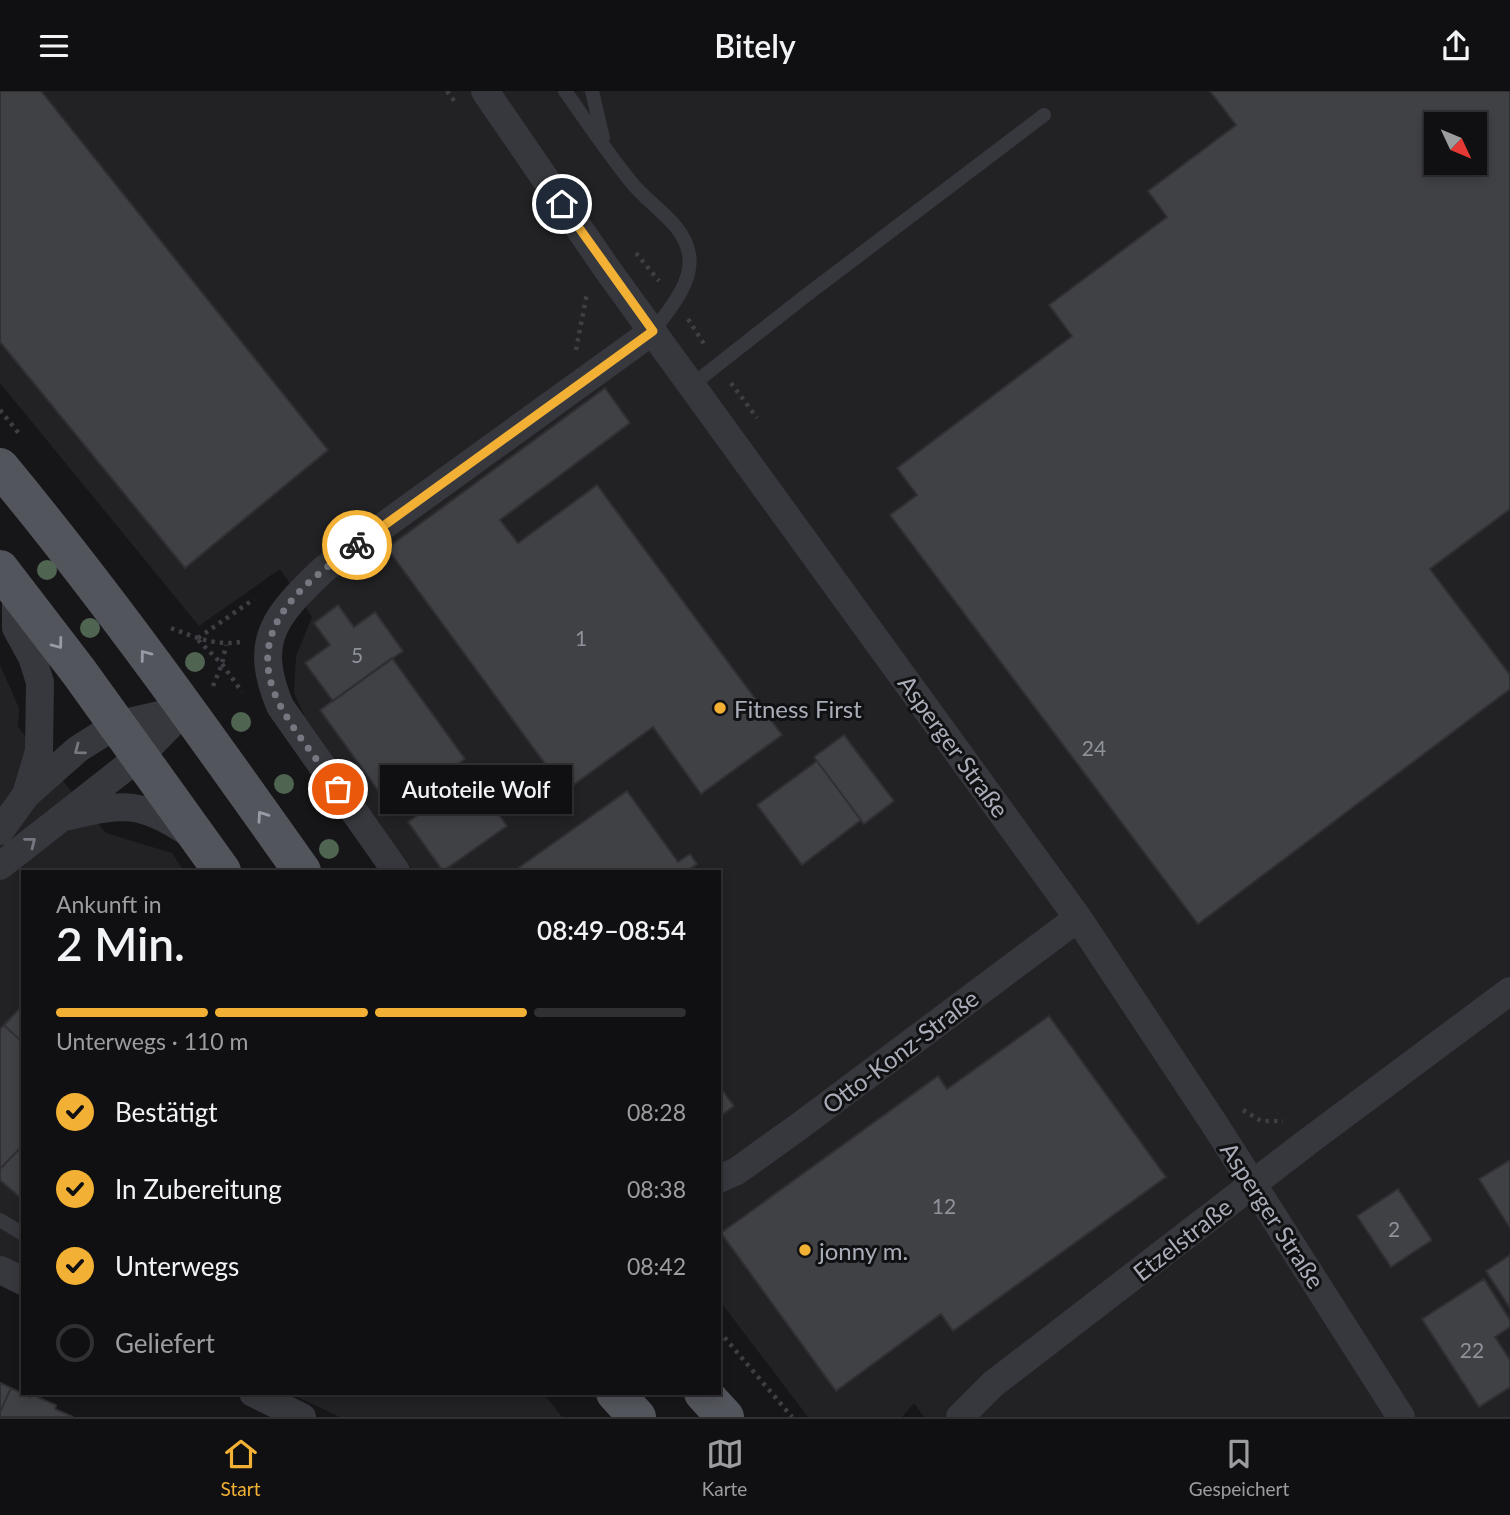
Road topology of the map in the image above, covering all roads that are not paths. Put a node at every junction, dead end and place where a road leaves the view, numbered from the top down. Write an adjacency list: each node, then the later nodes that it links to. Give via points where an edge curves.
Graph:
1 (485, 91): 6 (street, Asperger Straße)
2 (565, 91): 5 (lane)
3 (592, 91): 5 (lane)
4 (1044, 115): 7 (lane)
5 (605, 146): 6 (lane, via 634,186 676,226 690,255 675,301)
6 (653, 331): 7 (street, Asperger Straße); 20 (street, via 324,569 294,597 269,638 268,668 280,706)
7 (692, 385): 21 (street, Asperger Straße)
8 (0, 467): 10 (main road, one-way to 8)
9 (8, 580): 11 (main road, one-way to 11); 13 (street, via 16,628 40,682 38,751)
10 (186, 709): 11 (street); 12 (street); 19 (main road, one-way to 10)
11 (117, 725): 12 (main road); 13 (street, one-way to 13, via 78,749)
12 (140, 756): 14 (street); 16 (main road)
13 (26, 795): 15 (street)
14 (62, 817): 16 (street, via 105,807 134,807 158,813); 17 (street, one-way to 14)
15 (0, 831)
16 (199, 839): 18 (main road)
17 (0, 866)
18 (221, 870)
19 (301, 870)
20 (395, 870)
21 (1078, 918): 23 (street, Otto-Konz-Straße, via 801,1125); 24 (street, Asperger Straße)
22 (1510, 991): 24 (street, Etzelstraße)
23 (721, 1178)
24 (1251, 1185): 35 (street, Etzelstraße, via 993,1384); 36 (street, Asperger Straße)
25 (0, 1220): 26 (lane)
26 (21, 1233)
27 (0, 1270): 28 (street)
28 (21, 1280)
29 (257, 1395): 32 (street)
30 (617, 1395): 33 (main road)
31 (705, 1395): 34 (main road)
32 (302, 1417)
33 (637, 1417)
34 (725, 1417)
35 (960, 1417)
36 (1401, 1417)

